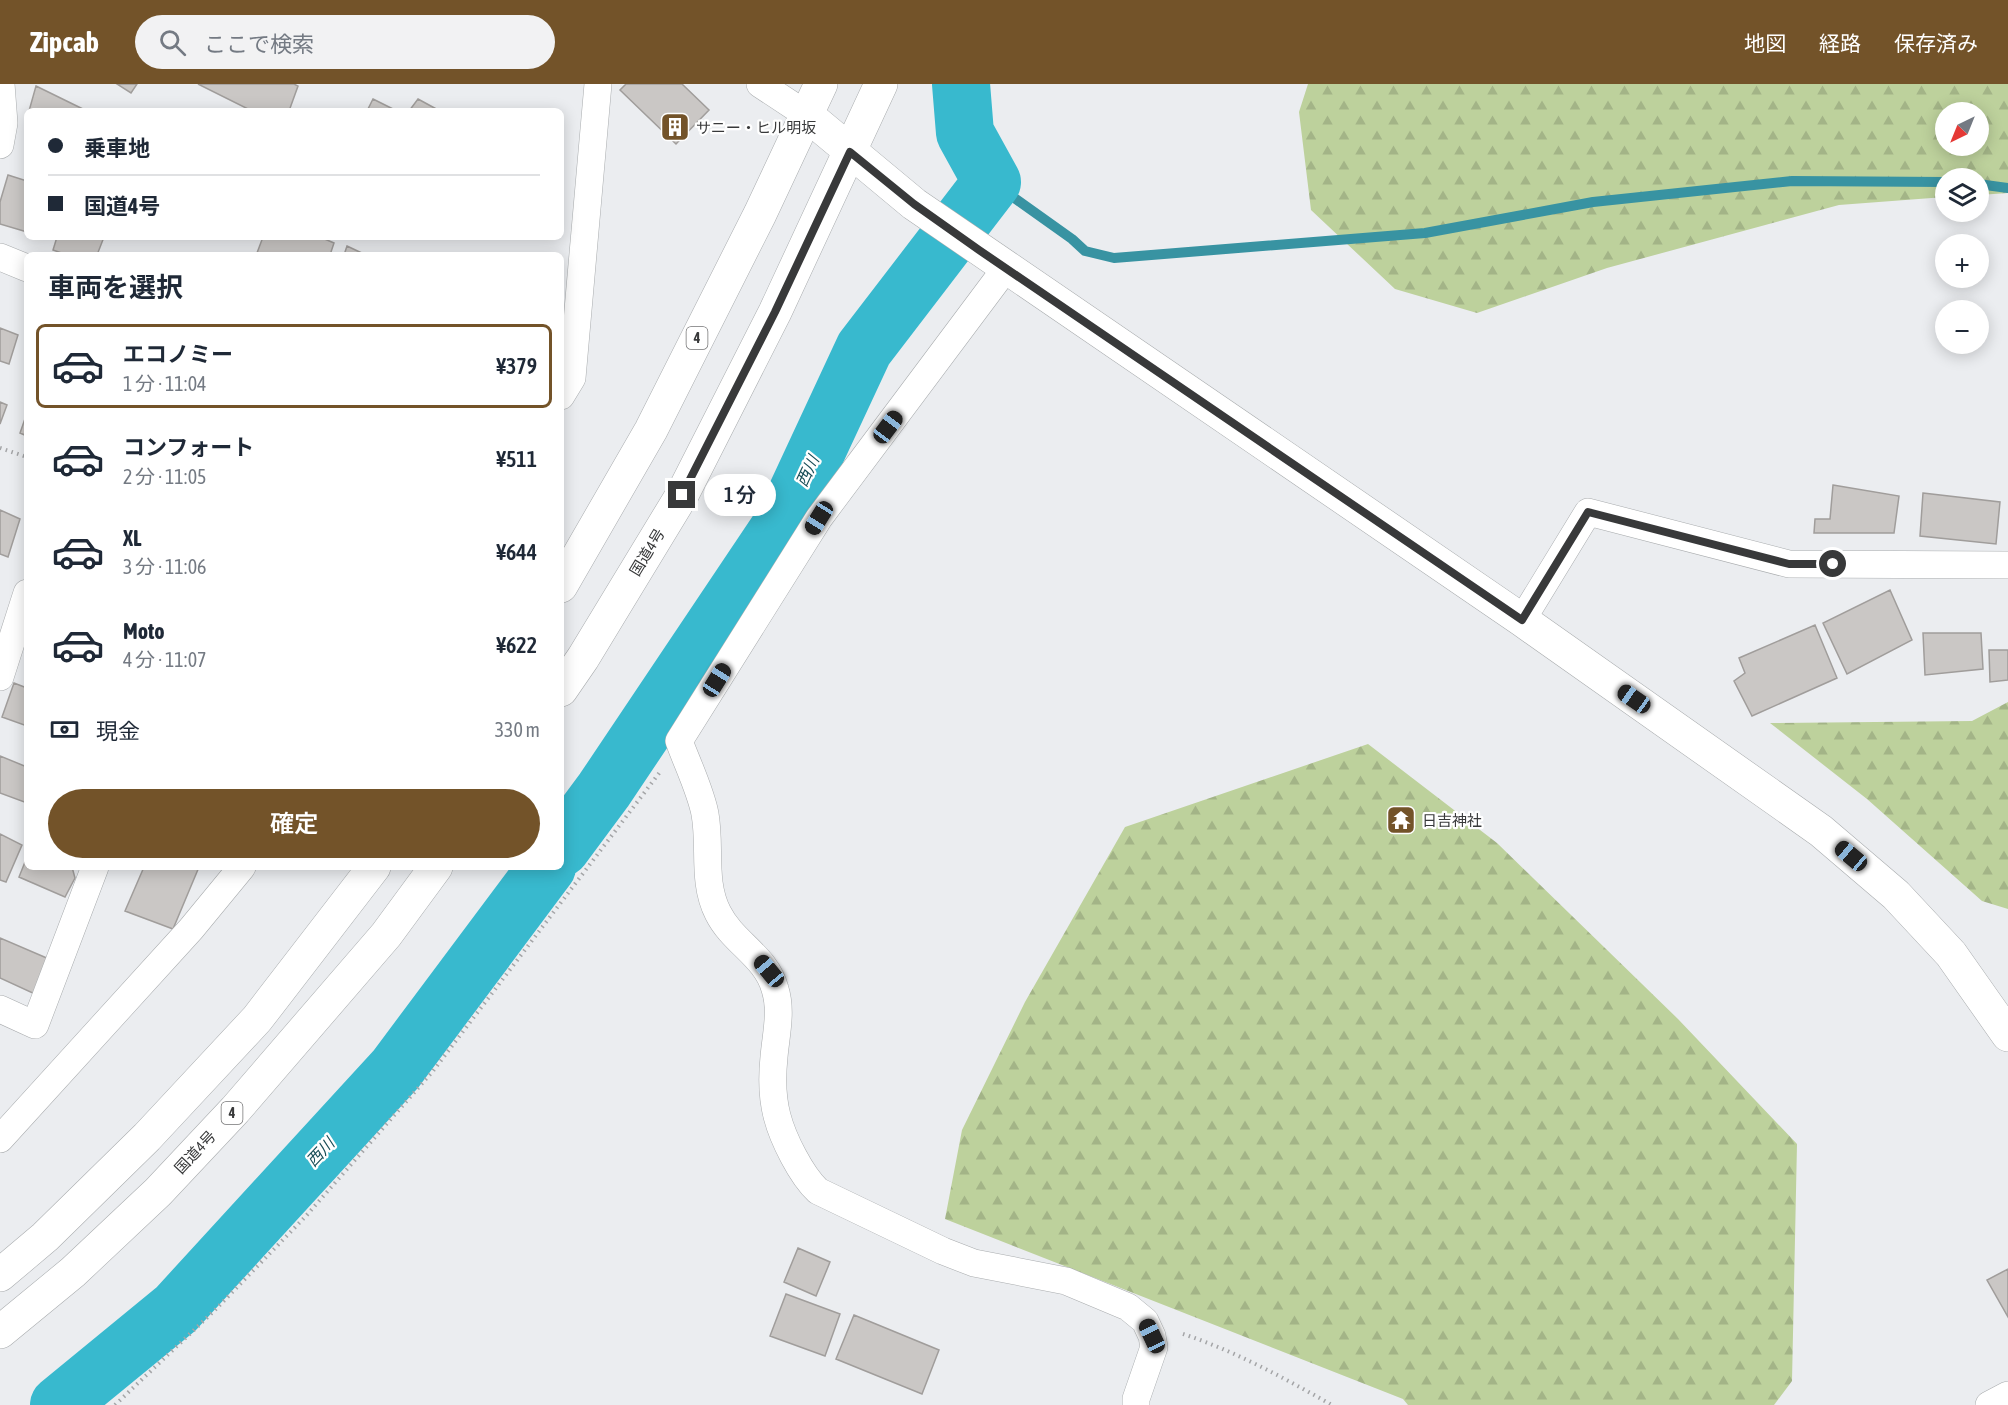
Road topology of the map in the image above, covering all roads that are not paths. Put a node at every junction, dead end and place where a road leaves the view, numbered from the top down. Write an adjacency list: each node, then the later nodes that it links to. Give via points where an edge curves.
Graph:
1 (1, 84): 7 (street, via 4,123)
2 (598, 84): 12 (street, via 572,378)
3 (760, 84): 6 (street)
4 (821, 84): 6 (main road, 4)
5 (881, 84): 8 (main road, 国道4号)
6 (807, 115): 8 (main road); 14 (main road, 4, via 651,430)
7 (0, 146)
8 (850, 152): 11 (main road, via 914,204); 18 (main road, 国道4号, via 775,312 682,495)
9 (0, 257): 10 (street)
10 (24, 267)
11 (1006, 268): 16 (main road); 29 (street, via 819,518 679,741 705,814 709,884 718,913 732,934 769,971 776,990 779,1017 772,1080 777,1116 808,1182 818,1191 942,1251 974,1263 1066,1281 1128,1307 1145,1322 1154,1347)
12 (564, 391)
13 (2008, 565): 16 (street, via 1789,564 1588,512)
14 (564, 580)
15 (24, 601): 17 (street)
16 (1522, 620): 24 (main road, via 1821,831 1888,888 1951,954)
17 (0, 677)
18 (564, 686)
19 (94, 870): 23 (street, via 35,1025)
20 (240, 870): 25 (street)
21 (372, 870): 26 (main road, via 257,1019 139,1145)
22 (434, 870): 27 (main road, 国道4号 / 4, via 386,935 235,1110 158,1192 73,1272)
23 (0, 1009)
24 (2008, 1035)
25 (0, 1139)
26 (0, 1275)
27 (0, 1332)
28 (2008, 1395): 30 (street)
29 (1136, 1405)
30 (1989, 1405)

